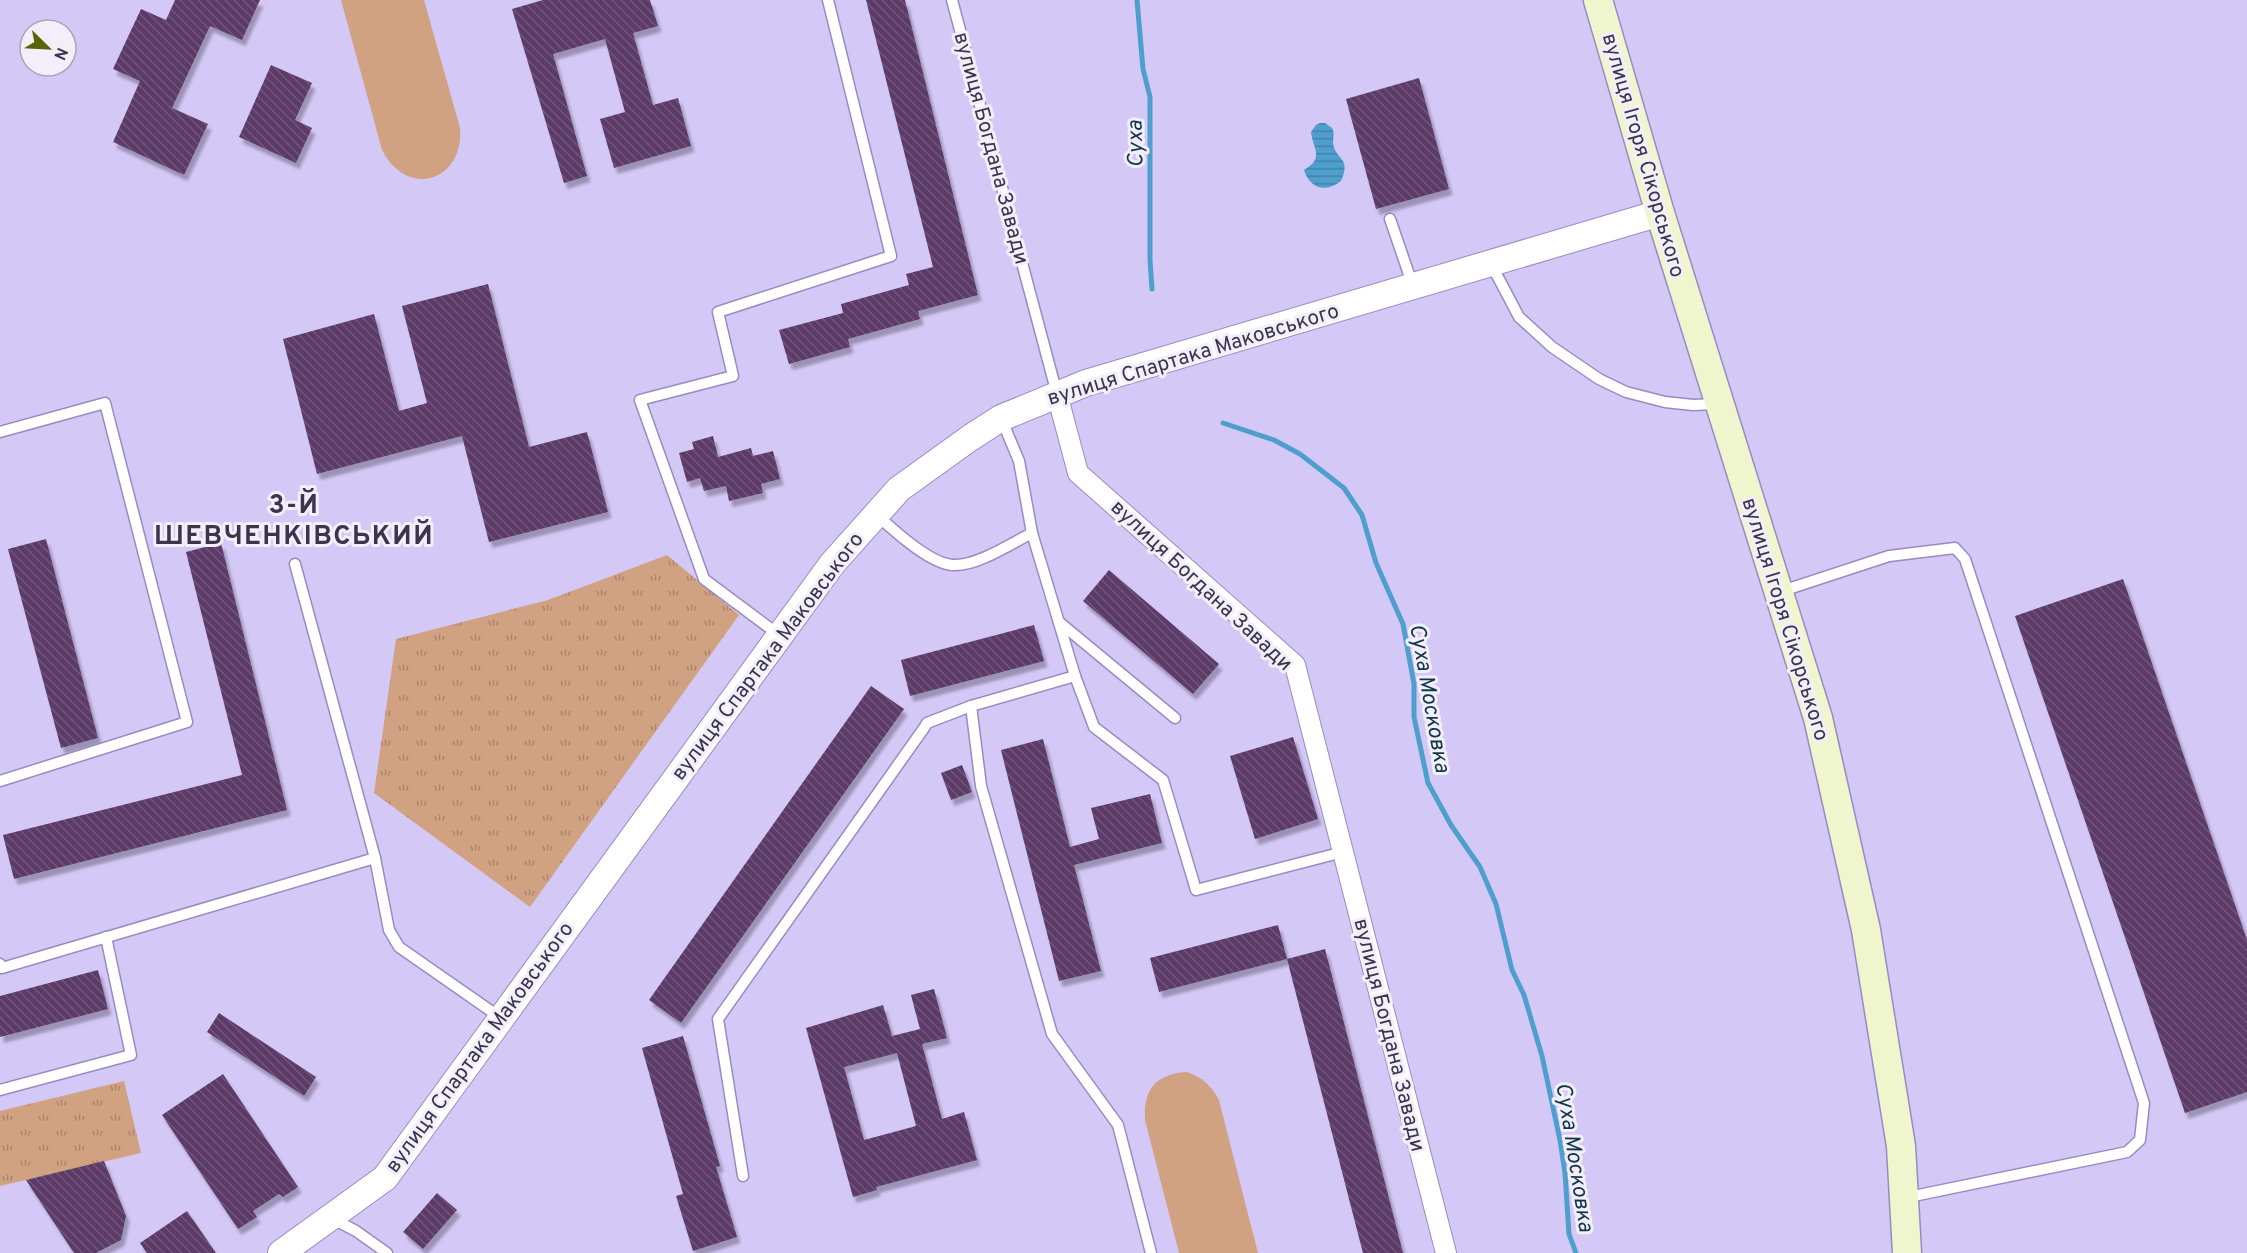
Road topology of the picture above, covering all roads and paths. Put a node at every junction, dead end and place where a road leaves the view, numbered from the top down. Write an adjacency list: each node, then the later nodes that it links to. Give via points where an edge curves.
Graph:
1 (828, 0): 17 (lane, via 891,256 718,312 733,376 640,400 704,579)
2 (952, 0): 8 (lane, вулиця Богдана Завади)
3 (1598, 0): 4 (main road, вулиця Ігоря Сікорського)
4 (1659, 213): 6 (street, вулиця Спартака Маковського); 9 (main road, вулиця Ігоря Сікорського)
5 (1390, 219): 7 (lane)
6 (1490, 263): 7 (street, вулиця Спартака Маковського); 9 (lane, via 1519,317 1552,347 1599,380 1665,402)
7 (1413, 286): 8 (street, вулиця Спартака Маковського)
8 (1057, 394): 10 (street, вулиця Спартака Маковського); 22 (street, вулиця Богдана Завади, via 1078,473 1295,665)
9 (1719, 404): 15 (main road, вулиця Ігоря Сікорського)
10 (1001, 418): 12 (street, вулиця Спартака Маковського, via 899,489); 13 (lane, via 1019,461)
11 (0, 432): 21 (lane, via 105,403 187,722)
12 (876, 514): 13 (lane, via 934,559 953,566 971,563); 17 (street, вулиця Спартака Маковського, via 832,564)
13 (1032, 533): 16 (lane)
14 (296, 564): 23 (lane)
15 (1779, 592): 29 (main road, вулиця Ігоря Сікорського, via 1818,718 1866,930 1901,1146); 29 (lane, via 1888,556 1955,548 1965,559 2144,1103 2140,1140 2127,1152)
16 (1059, 622): 18 (lane); 20 (lane)
17 (779, 635): 26 (street, вулиця Спартака Маковського)
18 (1075, 676): 19 (lane); 22 (lane, via 1094,727 1163,780 1196,890)
19 (971, 706): 28 (lane, via 927,723 718,1019); 33 (lane, via 981,786 1052,1034 1118,1125)
20 (1175, 718)
21 (0, 781)
22 (1343, 852): 34 (street, вулиця Богдана Завади)
23 (375, 858): 24 (lane); 26 (lane, via 389,930 399,946)
24 (106, 937): 25 (lane, via 2,968); 27 (lane, via 131,1055)
25 (0, 964)
26 (502, 1018): 30 (street, вулиця Спартака Маковського, via 385,1178)
27 (0, 1090)
28 (743, 1176)
29 (1904, 1198): 35 (main road, вулиця Ігоря Сікорського)
30 (330, 1217): 31 (street, вулиця Спартака Маковського); 32 (lane)
31 (280, 1253)
32 (387, 1253)
33 (1151, 1253)
34 (1446, 1253)
35 (1907, 1253)

